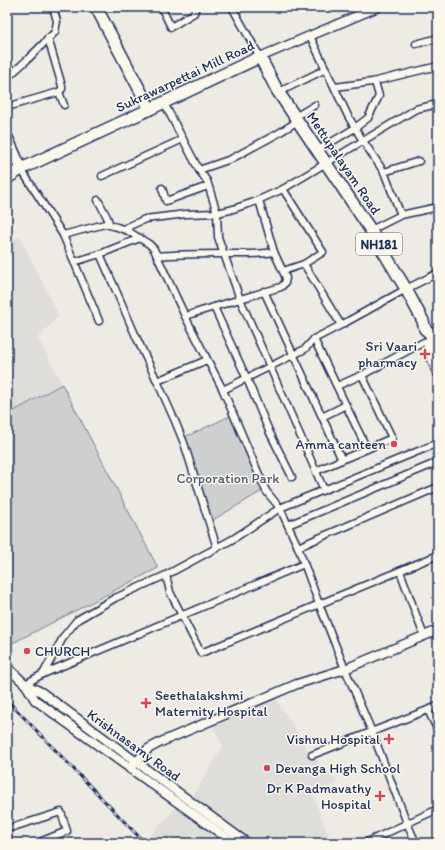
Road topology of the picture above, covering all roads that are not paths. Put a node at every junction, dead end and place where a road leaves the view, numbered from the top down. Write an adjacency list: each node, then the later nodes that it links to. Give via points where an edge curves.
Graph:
1 (54, 7): 8 (street, via 57,21 55,32)
2 (96, 7): 24 (highway)
3 (161, 7): 4 (street, via 171,27 194,13)
4 (196, 7)
5 (232, 7): 11 (street)
6 (378, 7): 7 (main road, Sukrawarpettai Mill Road)
7 (310, 36): 11 (main road, Sukrawarpettai Mill Road); 13 (street)
8 (48, 38): 14 (street); 17 (street, via 62,86)
9 (438, 38): 10 (street)
10 (416, 44)
11 (260, 57): 18 (highway, Mettupalayam Road / NH181); 19 (highway, Sukrawarpettai Mill Road)
12 (438, 66): 15 (street)
13 (326, 69): 16 (street); 18 (street)
14 (7, 78)
15 (375, 82): 16 (street); 26 (street, via 379,96 368,118)
16 (335, 87): 26 (street)
17 (59, 92): 21 (street); 23 (street)
18 (279, 92): 25 (highway, Mettupalayam Road / NH181)
19 (164, 103): 24 (highway, Sukrawarpettai Mill Road); 28 (street)
20 (438, 104): 29 (street, via 416,109)
21 (64, 105)
22 (315, 105): 25 (street)
23 (7, 107)
24 (150, 109): 33 (highway, Sukrawarpettai Mill Road)
25 (296, 119): 30 (highway, Mettupalayam Road / NH181); 34 (street, via 277,134 231,159)
26 (355, 128): 29 (street); 30 (street)
27 (7, 138): 33 (highway)
28 (183, 139): 34 (street); 36 (street)
29 (362, 141): 32 (street); 35 (street)
30 (318, 150): 32 (highway, Mettupalayam Road / NH181)
31 (419, 161): 35 (street)
32 (327, 163): 40 (street); 48 (highway, Mettupalayam Road / NH181)
33 (21, 169): 37 (highway, Sukrawarpettai Mill Road); 49 (street)
34 (199, 170): 38 (street)
35 (384, 172): 45 (street)
36 (102, 176)
37 (7, 178)
38 (208, 186): 39 (street, via 166,201); 44 (street)
39 (162, 188)
40 (283, 189): 42 (street); 56 (street, via 323,252)
41 (98, 200): 46 (street)
42 (259, 200): 44 (street); 51 (street)
43 (438, 207): 45 (street)
44 (217, 213): 47 (street, via 144,219); 53 (street, via 218,237)
45 (401, 215): 48 (street)
46 (110, 226): 47 (street); 49 (street, via 105,224)
47 (123, 229): 50 (street)
48 (371, 230): 59 (highway, Mettupalayam Road / NH181)
49 (63, 235): 55 (street)
50 (140, 238): 52 (street); 54 (street, via 154,249)
51 (274, 252): 53 (street); 57 (street)
52 (100, 254): 55 (street); 75 (street)
53 (224, 254): 54 (street); 61 (street)
54 (156, 256): 63 (street)
55 (74, 262): 64 (street)
56 (304, 264): 57 (street); 65 (street)
57 (283, 271): 60 (street, via 285,283 281,287)
58 (438, 273): 59 (street)
59 (406, 289): 65 (street); 67 (highway, Mettupalayam Road / NH181, via 430,334)
60 (264, 291): 61 (street); 69 (street)
61 (240, 299): 62 (street); 71 (street)
62 (214, 307): 63 (street); 74 (street)
63 (185, 316): 70 (street)
64 (99, 321)
65 (341, 325): 66 (street)
66 (314, 339): 69 (street, via 305,349); 76 (street)
67 (430, 340): 68 (highway, Mettupalayam Road / NH181); 72 (highway, Mettupalayam Road / NH181); 73 (street)
68 (438, 354)
69 (293, 356): 71 (street); 79 (street)
70 (207, 360): 75 (street); 77 (street)
71 (270, 368): 74 (street); 84 (street)
72 (438, 371)
73 (362, 375): 76 (street); 81 (street, via 392,438)
74 (247, 379): 77 (street); 85 (street)
75 (157, 381): 91 (street, via 184,443)
76 (337, 386): 78 (street)
77 (223, 390): 88 (street, via 266,490)
78 (346, 405): 79 (street); 81 (street)
79 (322, 417): 82 (street)
80 (438, 443): 87 (street)
81 (367, 449): 82 (street)
82 (342, 460): 84 (street)
83 (438, 462): 89 (street)
84 (316, 470): 87 (street)
85 (292, 478)
86 (438, 487): 90 (street)
87 (324, 490): 88 (street)
88 (280, 508): 89 (street); 91 (street)
89 (288, 525): 90 (street)
90 (298, 547): 93 (street)
91 (217, 548): 95 (street)
92 (438, 555): 94 (street)
93 (304, 564): 96 (street); 97 (street)
94 (400, 571): 96 (street); 99 (street)
95 (166, 575): 97 (street, via 170,592); 102 (street, via 115,598 77,620 64,636)
96 (319, 604): 97 (street, via 202,653); 101 (street)
97 (182, 616): 102 (street)
98 (438, 630): 99 (main road)
99 (424, 636): 101 (main road)
100 (7, 668): 103 (main road, Krishnasamy Road)
101 (345, 669): 107 (street); 109 (main road, via 297,684 160,742 148,749)
102 (43, 674): 103 (street)
103 (25, 684): 109 (main road, Krishnasamy Road, via 41,692); 110 (main road, via 35,700)
104 (438, 706): 105 (street)
105 (428, 710): 106 (street); 107 (street)
106 (438, 731)
107 (372, 732): 108 (street); 112 (street)
108 (312, 755)
109 (136, 762): 110 (main road); 116 (main road, Krishnasamy Road)
110 (130, 769): 115 (main road)
111 (438, 809): 112 (street)
112 (407, 823): 117 (street); 118 (street)
113 (7, 829): 114 (street, via 61,812 67,831)
114 (42, 843)
115 (234, 843)
116 (247, 843)
117 (365, 843)
118 (416, 843)

